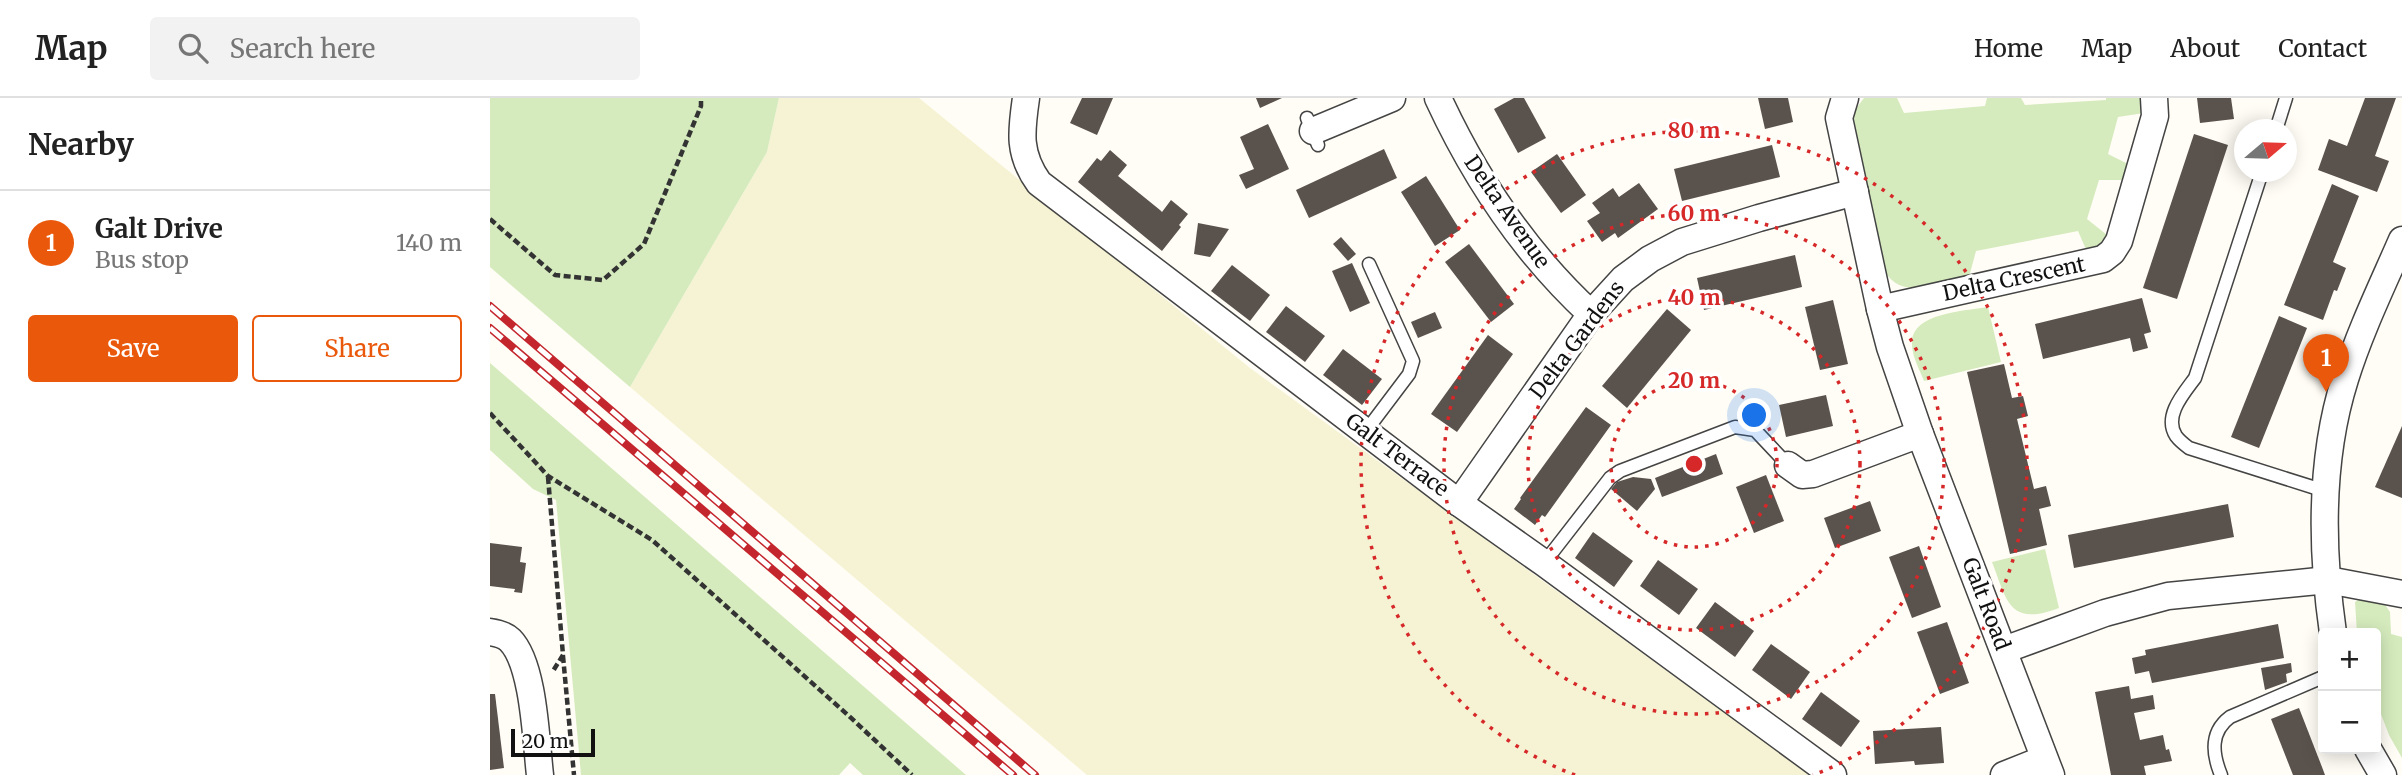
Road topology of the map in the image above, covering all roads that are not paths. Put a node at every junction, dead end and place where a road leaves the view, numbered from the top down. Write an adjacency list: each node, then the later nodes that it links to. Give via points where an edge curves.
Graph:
1 (1026, 98): 15 (street, Galt Terrace, via 1022,144 1028,167 1039,183)
2 (1392, 98): 8 (street)
3 (1438, 98): 14 (street, Delta Avenue, via 1504,213 1546,269)
4 (1844, 98): 10 (street, via 1839,118)
5 (2154, 98): 13 (street, Delta Crescent, via 2155,116 2119,241 2103,259)
6 (2286, 98): 7 (lane)
7 (2279, 119)
8 (1313, 131)
9 (2259, 182): 18 (lane, via 2195,378 2177,402 2175,434 2189,449)
10 (1855, 192): 13 (street, Galt Road); 14 (street, Delta Gardens, via 1682,242 1623,279)
11 (2402, 240): 18 (street, via 2344,380)
12 (1369, 264): 15 (lane, via 1413,361 1409,374)
13 (1880, 309): 16 (street, Galt Road)
14 (1591, 314): 19 (street, Delta Gardens)
15 (1366, 431): 19 (street, Galt Terrace)
16 (1920, 434): 17 (street, via 1813,474 1802,475); 25 (street, Galt Road)
17 (1787, 465): 20 (lane, via 1755,430 1735,428 1620,471)
18 (2325, 491): 21 (street)
19 (1460, 503): 20 (street, Galt Terrace)
20 (1544, 563): 30 (street, Galt Terrace)
21 (2328, 580): 22 (street); 23 (street); 25 (street, via 2168,596 2105,613)
22 (2402, 594)
23 (2333, 628)
24 (490, 632): 29 (street, via 508,638 519,651 530,685)
25 (2004, 650): 28 (street, Galt Road)
26 (2318, 679): 32 (lane, via 2219,726 2214,744)
27 (2371, 754): 33 (street)
28 (2048, 767): 31 (street)
29 (540, 775)
30 (1833, 775)
31 (2004, 775)
32 (2221, 775)
33 (2383, 775)

